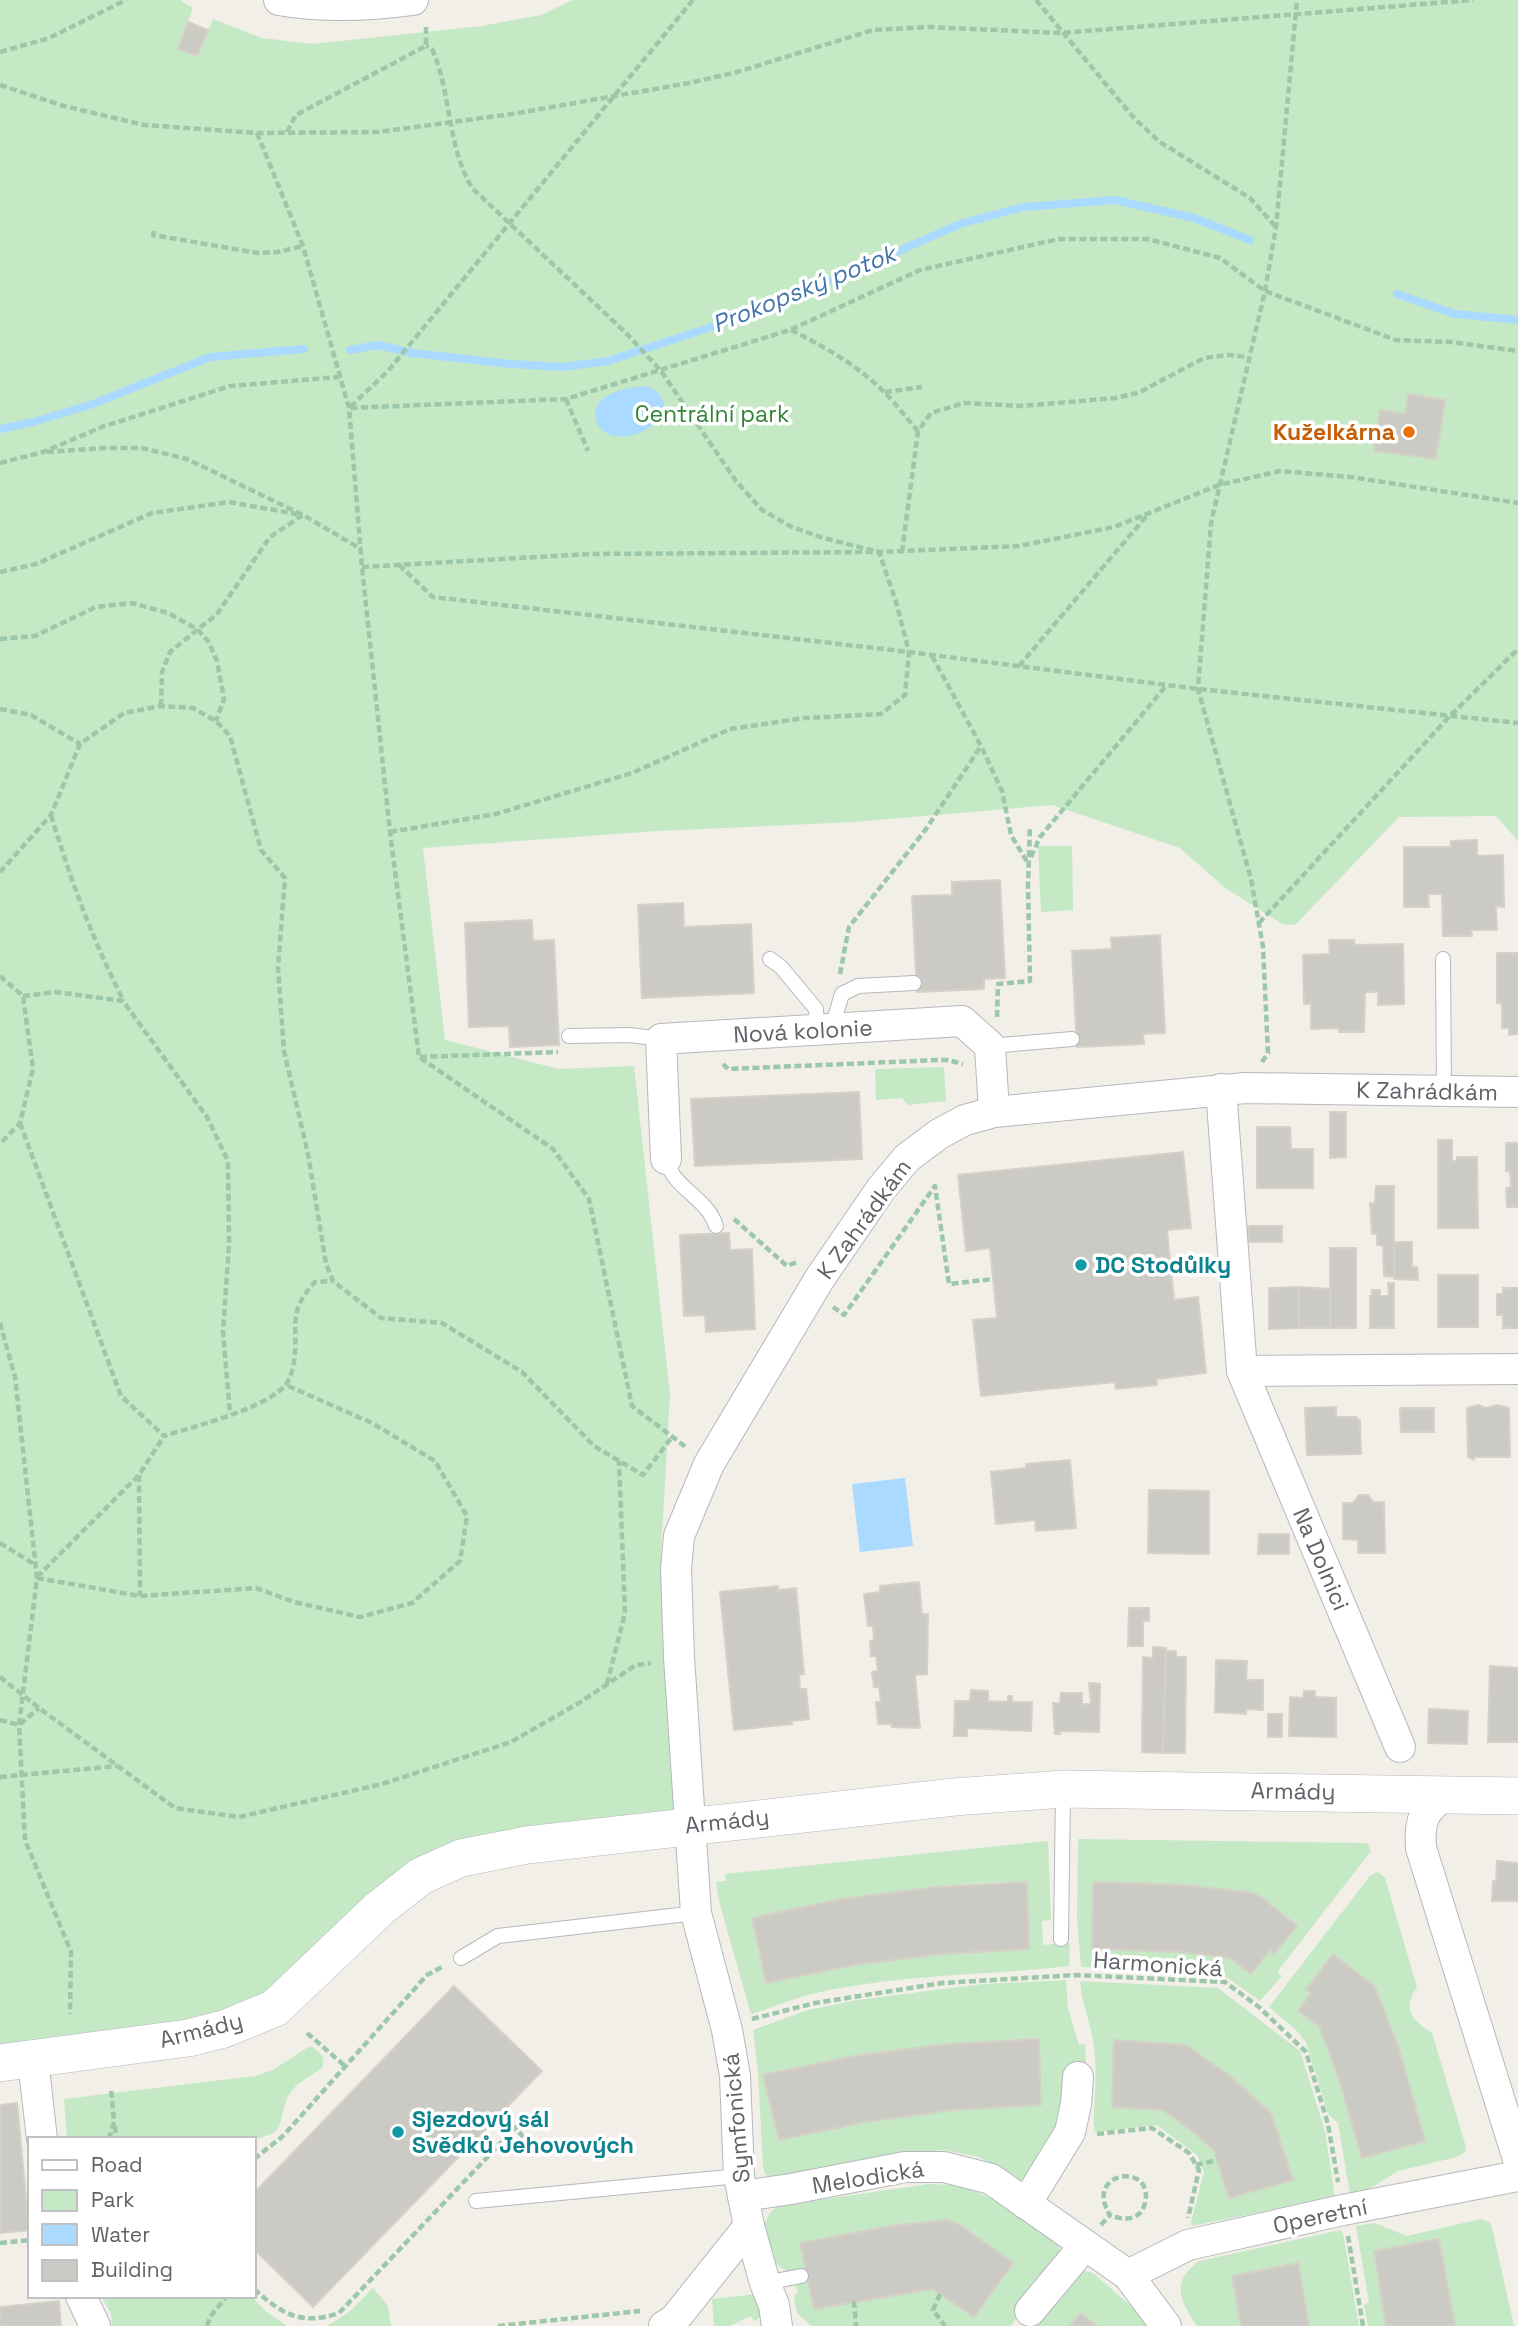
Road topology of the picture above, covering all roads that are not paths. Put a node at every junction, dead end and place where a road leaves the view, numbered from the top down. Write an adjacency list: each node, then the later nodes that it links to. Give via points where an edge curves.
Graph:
1 (279, 0): 2 (street, via 312,6)
2 (413, 0)
3 (770, 959): 6 (lane, via 816,1009)
4 (1443, 959): 12 (lane)
5 (914, 983): 6 (lane, via 858,986 842,994)
6 (828, 1029): 8 (street, Nová kolonie, via 962,1021); 9 (street, Nová kolonie)
7 (569, 1036): 9 (lane)
8 (994, 1037): 10 (lane); 14 (street)
9 (661, 1039): 15 (street)
10 (1072, 1039)
11 (1233, 1088): 12 (street, K Zahrádkám); 14 (street, K Zahrádkám); 18 (street, Na Dolnici)
12 (1444, 1092): 13 (street, K Zahrádkám)
13 (1518, 1092)
14 (995, 1112): 23 (street, K Zahrádkám, via 965,1120 939,1134 907,1158 881,1189 816,1285 709,1464 679,1535 676,1569)
15 (666, 1159): 16 (lane, via 669,1173 712,1216)
16 (716, 1226)
17 (1518, 1369): 18 (street)
18 (1242, 1371): 19 (street, Na Dolnici)
19 (1399, 1747)
20 (1063, 1789): 21 (street, Armády); 23 (street, Armády); 25 (lane)
21 (1446, 1794): 22 (street, Armády); 30 (street, via 1425,1813 1421,1848)
22 (1518, 1796)
23 (690, 1825): 24 (street, Symfonická); 27 (street, Armády, via 461,1858 421,1875 380,1908 275,2008 188,2038)
24 (696, 1913): 26 (lane, via 498,1936); 32 (street, Symfonická, via 735,2076)
25 (1061, 1939)
26 (461, 1958)
27 (17, 2062): 29 (street)
28 (1078, 2077): 34 (street, via 1070,2132)
29 (41, 2137)
30 (1518, 2159)
31 (1518, 2176): 37 (street, Operetní, via 1188,2245)
32 (741, 2186): 33 (lane); 34 (street, Melodická, via 791,2189 905,2167 944,2167 991,2179); 35 (street, Symfonická)
33 (476, 2201)
34 (1026, 2203): 36 (street, Melodická)
35 (749, 2226): 39 (street, Symfonická); 43 (street, via 674,2320)
36 (1085, 2245): 37 (street, Melodická); 41 (street)
37 (1128, 2275): 45 (street, Melodická)
38 (801, 2276): 39 (lane)
39 (765, 2283): 44 (street, Symfonická)
40 (82, 2298): 42 (street)
41 (1030, 2311)
42 (95, 2326)
43 (664, 2326)
44 (778, 2326)
45 (1166, 2326)

